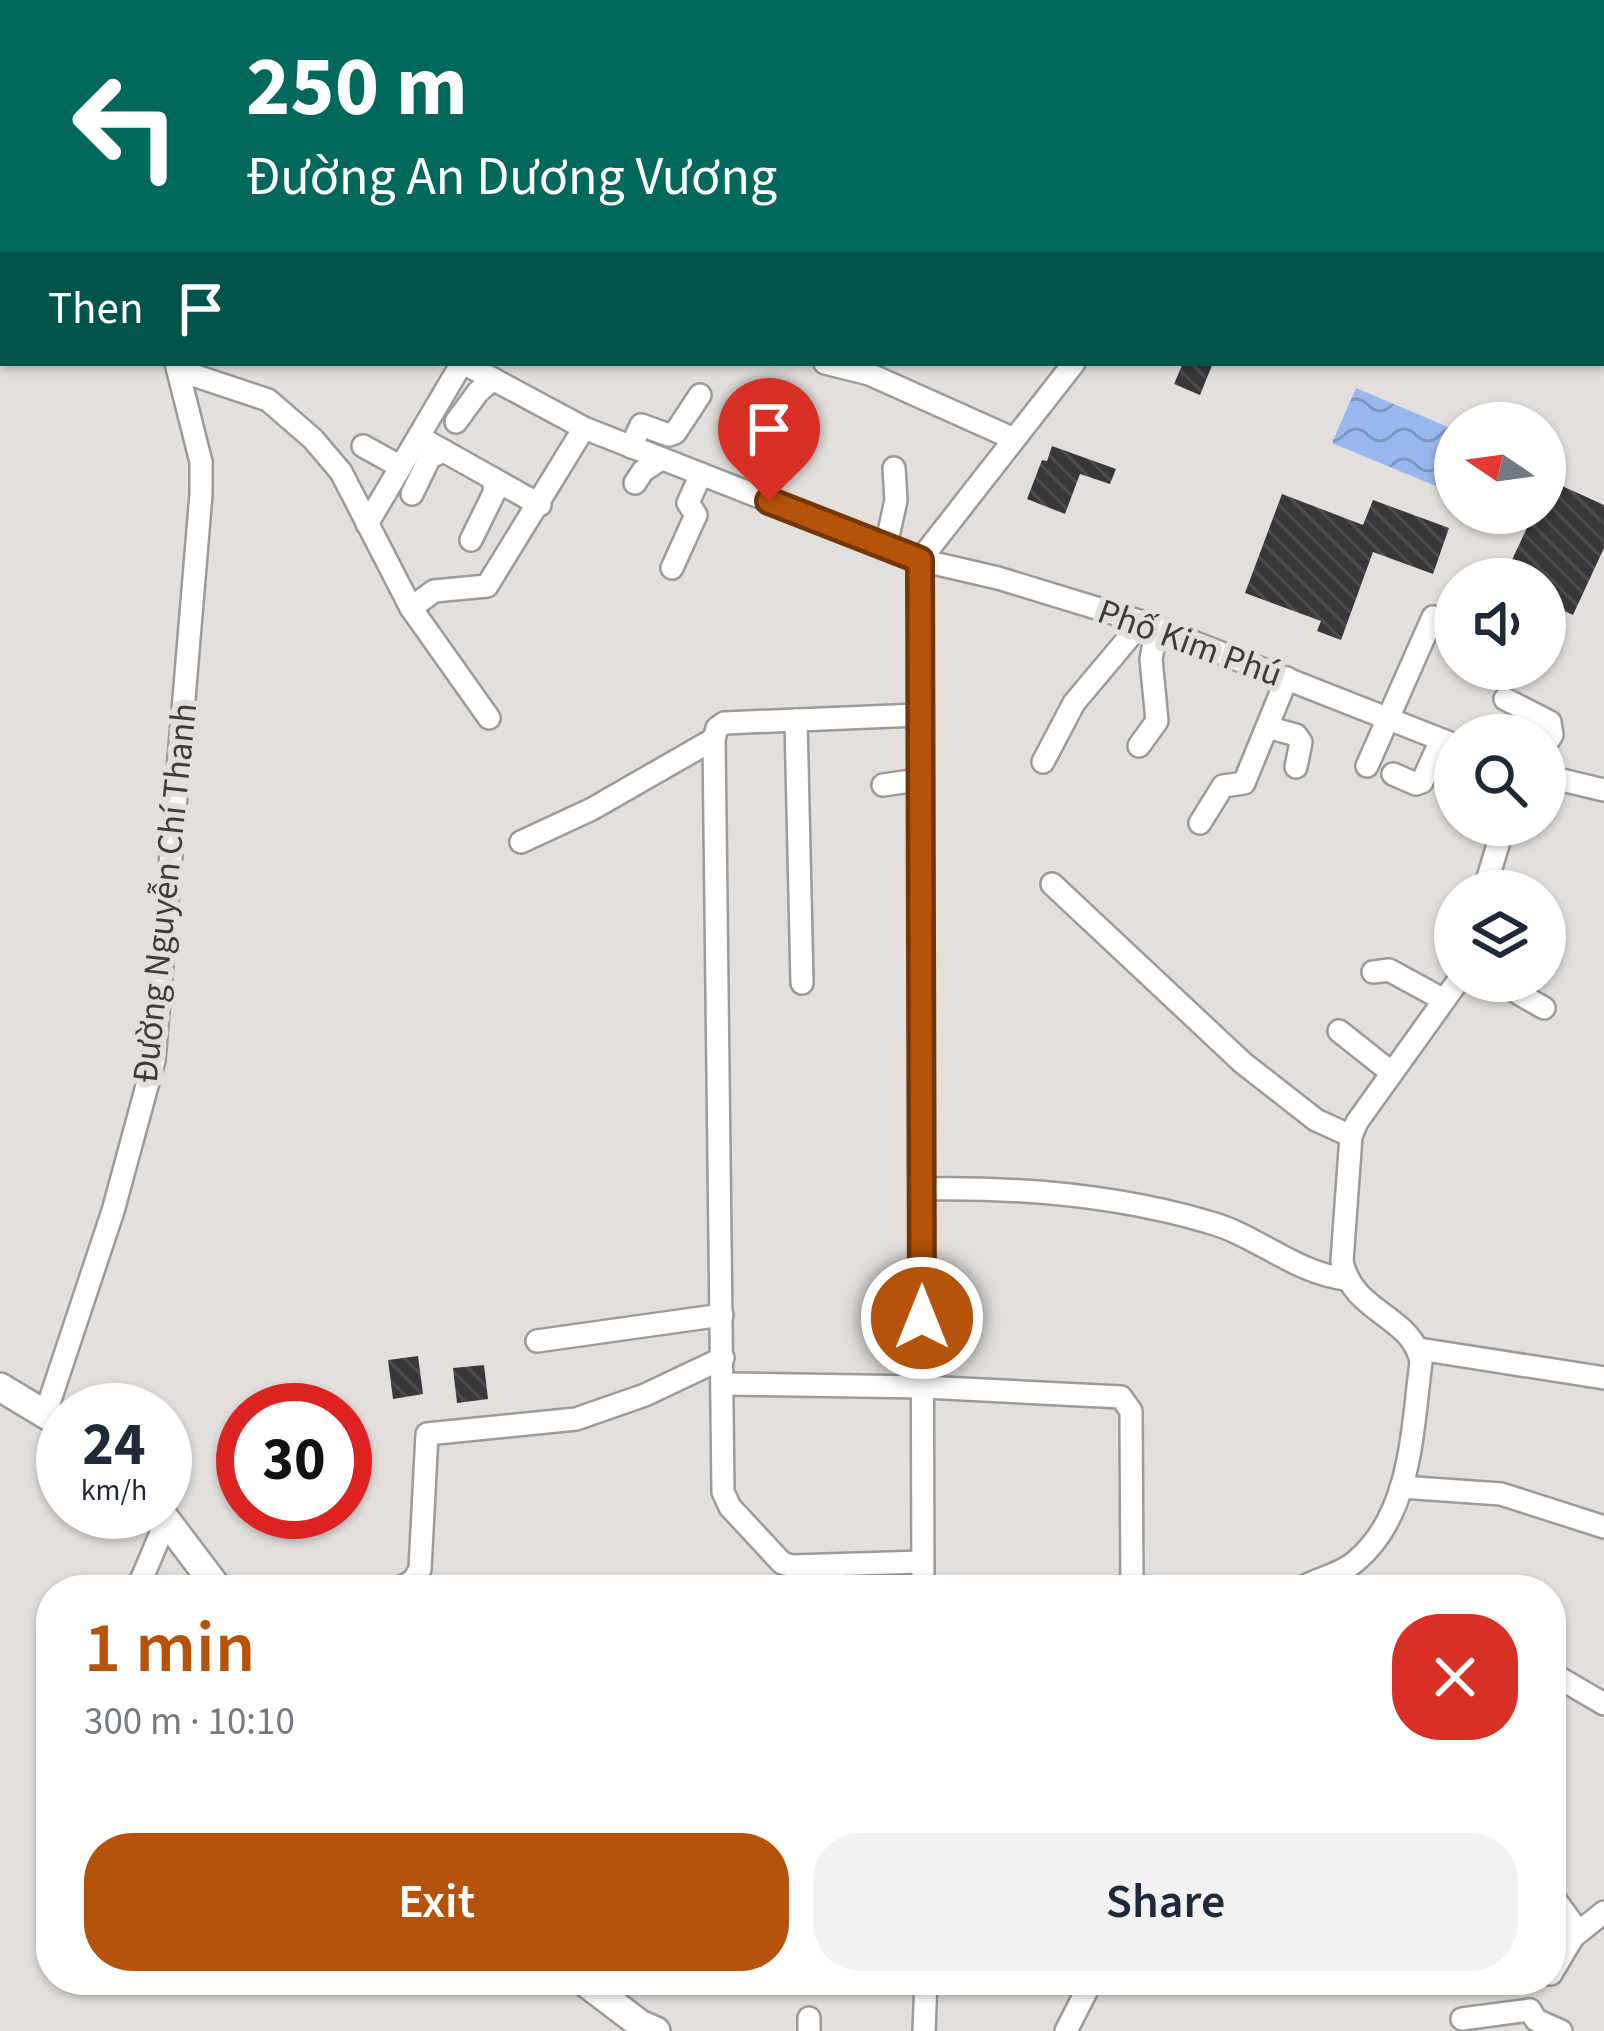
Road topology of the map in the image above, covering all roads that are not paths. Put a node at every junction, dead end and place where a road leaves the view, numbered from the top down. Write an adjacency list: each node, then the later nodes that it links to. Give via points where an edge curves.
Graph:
1 (177, 366): 23 (street, via 268,400 341,472); 70 (street, Đường Nguyễn Chí Thanh, via 201,494 154,1060)
2 (460, 366): 10 (street)
3 (468, 366): 6 (street, Phố Kim Phú)
4 (1072, 366): 11 (street)
5 (873, 368): 11 (street)
6 (493, 379): 8 (street); 9 (street, Phố Kim Phú)
7 (700, 395): 13 (street, via 674,433 641,425)
8 (456, 422)
9 (584, 428): 13 (street, Phố Kim Phú); 22 (street)
10 (419, 437): 14 (street); 16 (street)
11 (1014, 440): 26 (street)
12 (364, 446): 16 (street)
13 (631, 447): 15 (street, Phố Kim Phú)
14 (444, 451): 19 (street); 21 (street, via 430,457)
15 (662, 459): 18 (street, Phố Kim Phú); 20 (street)
16 (401, 466): 23 (street)
17 (894, 468): 25 (street)
18 (701, 474): 25 (street, Phố Kim Phú); 27 (street, via 688,503 696,515)
19 (493, 479): 22 (street); 24 (street)
20 (635, 483)
21 (412, 494)
22 (540, 505): 28 (street, via 487,586 434,591)
23 (367, 524): 28 (street)
24 (471, 540)
25 (886, 546): 26 (street, Phố Kim Phú)
26 (920, 560): 30 (street, Phố Kim Phú); 34 (street)
27 (672, 568)
28 (410, 608): 35 (street)
29 (1433, 617): 36 (street)
30 (1150, 625): 31 (street, Phố Kim Phú); 41 (street, via 1157,721); 42 (street, via 1074,704)
31 (1287, 678): 36 (street, Phố Kim Phú); 38 (street)
32 (1505, 699): 33 (street)
33 (1534, 714)
34 (917, 715): 37 (street); 47 (street)
35 (489, 718)
36 (1388, 718): 39 (street, Phố Kim Phú); 44 (street)
37 (796, 720): 40 (street, via 724,723); 55 (street)
38 (1267, 727): 45 (street, via 1296,735); 51 (street, via 1244,783 1223,786)
39 (1434, 736)
40 (714, 739): 52 (street); 65 (street)
41 (1138, 746)
42 (1043, 762)
43 (1434, 764): 46 (street, via 1416,784)
44 (1367, 766)
45 (1296, 767)
46 (1393, 774)
47 (918, 780): 49 (street); 63 (street)
48 (1566, 781): 50 (street)
49 (883, 785)
50 (1604, 790)
51 (1200, 824)
52 (521, 842)
53 (1052, 884): 62 (street, via 1243,1063 1316,1120)
54 (1373, 972): 56 (street, via 1389,970)
55 (802, 982)
56 (1434, 995)
57 (1443, 1002): 61 (street)
58 (1534, 1002): 59 (street)
59 (1544, 1008)
60 (1339, 1031): 61 (street)
61 (1392, 1073): 62 (street)
62 (1351, 1136): 64 (street)
63 (921, 1189): 64 (street, via 1018,1188 1165,1211 1242,1233 1294,1265); 73 (street)
64 (1345, 1279): 67 (street)
65 (722, 1315): 66 (street); 68 (street)
66 (537, 1341)
67 (1419, 1349): 69 (street); 75 (street)
68 (723, 1358): 71 (street); 82 (street, via 576,1420 427,1434)
69 (1604, 1378)
70 (65, 1383)
71 (723, 1384): 73 (street); 79 (street, via 724,1492 773,1557 792,1567)
72 (0, 1387): 74 (main road)
73 (923, 1387): 79 (street); 84 (street, via 1125,1399)
74 (36, 1408)
75 (1401, 1487): 76 (street, via 1502,1494); 85 (street)
76 (1604, 1527)
77 (155, 1539): 80 (street)
78 (182, 1539): 81 (main road)
79 (922, 1562): 83 (street)
80 (142, 1575)
81 (208, 1575)
82 (416, 1575)
83 (922, 1575)
84 (1132, 1575)
85 (1347, 1575)
86 (1566, 1682): 87 (street)
87 (1604, 1704)
88 (1604, 1912): 90 (street)
89 (1566, 1915): 90 (street)
90 (1578, 1931): 91 (street)
91 (1566, 1950)
92 (602, 1995): 98 (main road)
93 (925, 1995): 99 (street)
94 (1084, 1995): 100 (street)
95 (1539, 1995): 96 (street)
96 (1530, 2010): 97 (street); 101 (street)
97 (1462, 2019)
98 (656, 2031)
99 (923, 2031)
100 (1066, 2031)
101 (1562, 2031)

